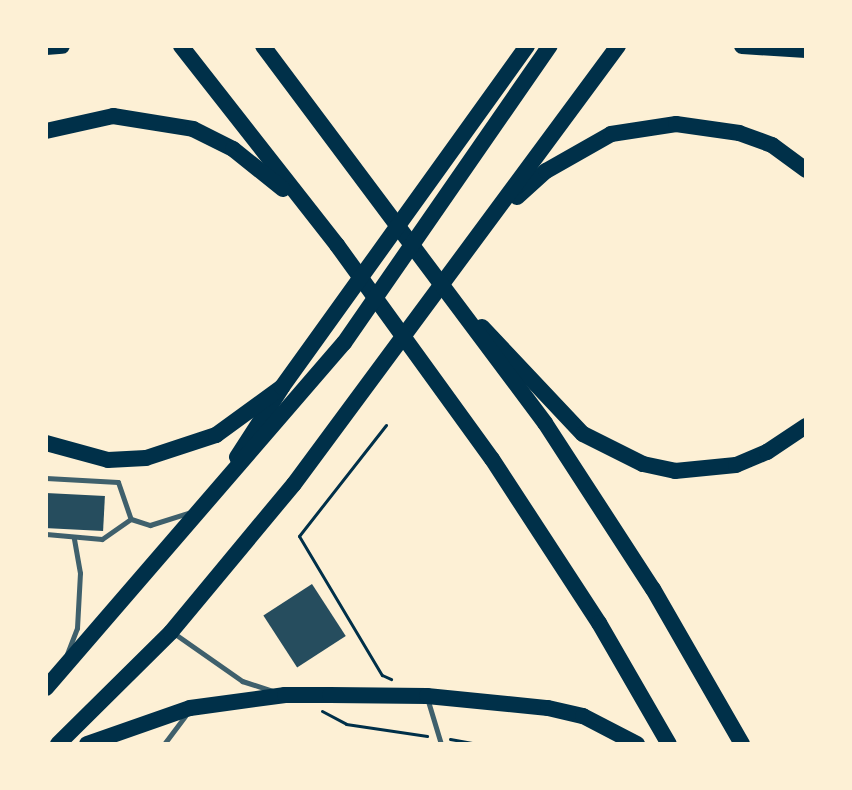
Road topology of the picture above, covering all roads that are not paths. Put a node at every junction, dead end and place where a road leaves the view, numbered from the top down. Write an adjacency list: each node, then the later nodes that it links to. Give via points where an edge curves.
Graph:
1 (62, 46): 8 (main road)
2 (181, 46): 13 (main road)
3 (263, 46): 14 (main road)
4 (527, 46): 15 (main road)
5 (550, 46): 19 (main road, via 344,343)
6 (618, 46): 12 (main road)
7 (742, 46): 9 (main road)
8 (46, 47)
9 (806, 50)
10 (46, 131): 13 (main road, via 113,116 193,129 273,178)
11 (806, 170): 12 (main road, via 772,145 739,133 676,124 642,127 611,134 546,171)
12 (478, 239): 23 (main road, via 374,382)
13 (337, 245): 34 (main road, via 548,543)
14 (439, 275): 16 (main road, via 546,400 612,453 675,471 706,470 767,452); 35 (main road, via 602,508)
15 (282, 387): 17 (main road, via 216,435 158,456 108,460); 19 (main road)
16 (806, 426)
17 (46, 443)
18 (46, 478): 20 (lane, via 118,482)
19 (203, 510): 20 (lane, via 150,525); 24 (main road)
20 (131, 519): 22 (lane, via 102,539)
21 (46, 534): 22 (lane)
22 (74, 538): 24 (lane, via 80,573 77,628)
23 (171, 632): 26 (lane, via 242,681); 29 (main road)
24 (60, 674): 25 (main road)
25 (46, 688)
26 (285, 695): 27 (main road); 28 (main road)
27 (427, 696): 32 (lane); 33 (main road, via 548,708 593,720)
28 (190, 708): 30 (main road); 31 (lane)
29 (58, 744)
30 (87, 744)
31 (164, 744)
32 (441, 744)
33 (637, 744)
34 (669, 744)
35 (742, 744)

